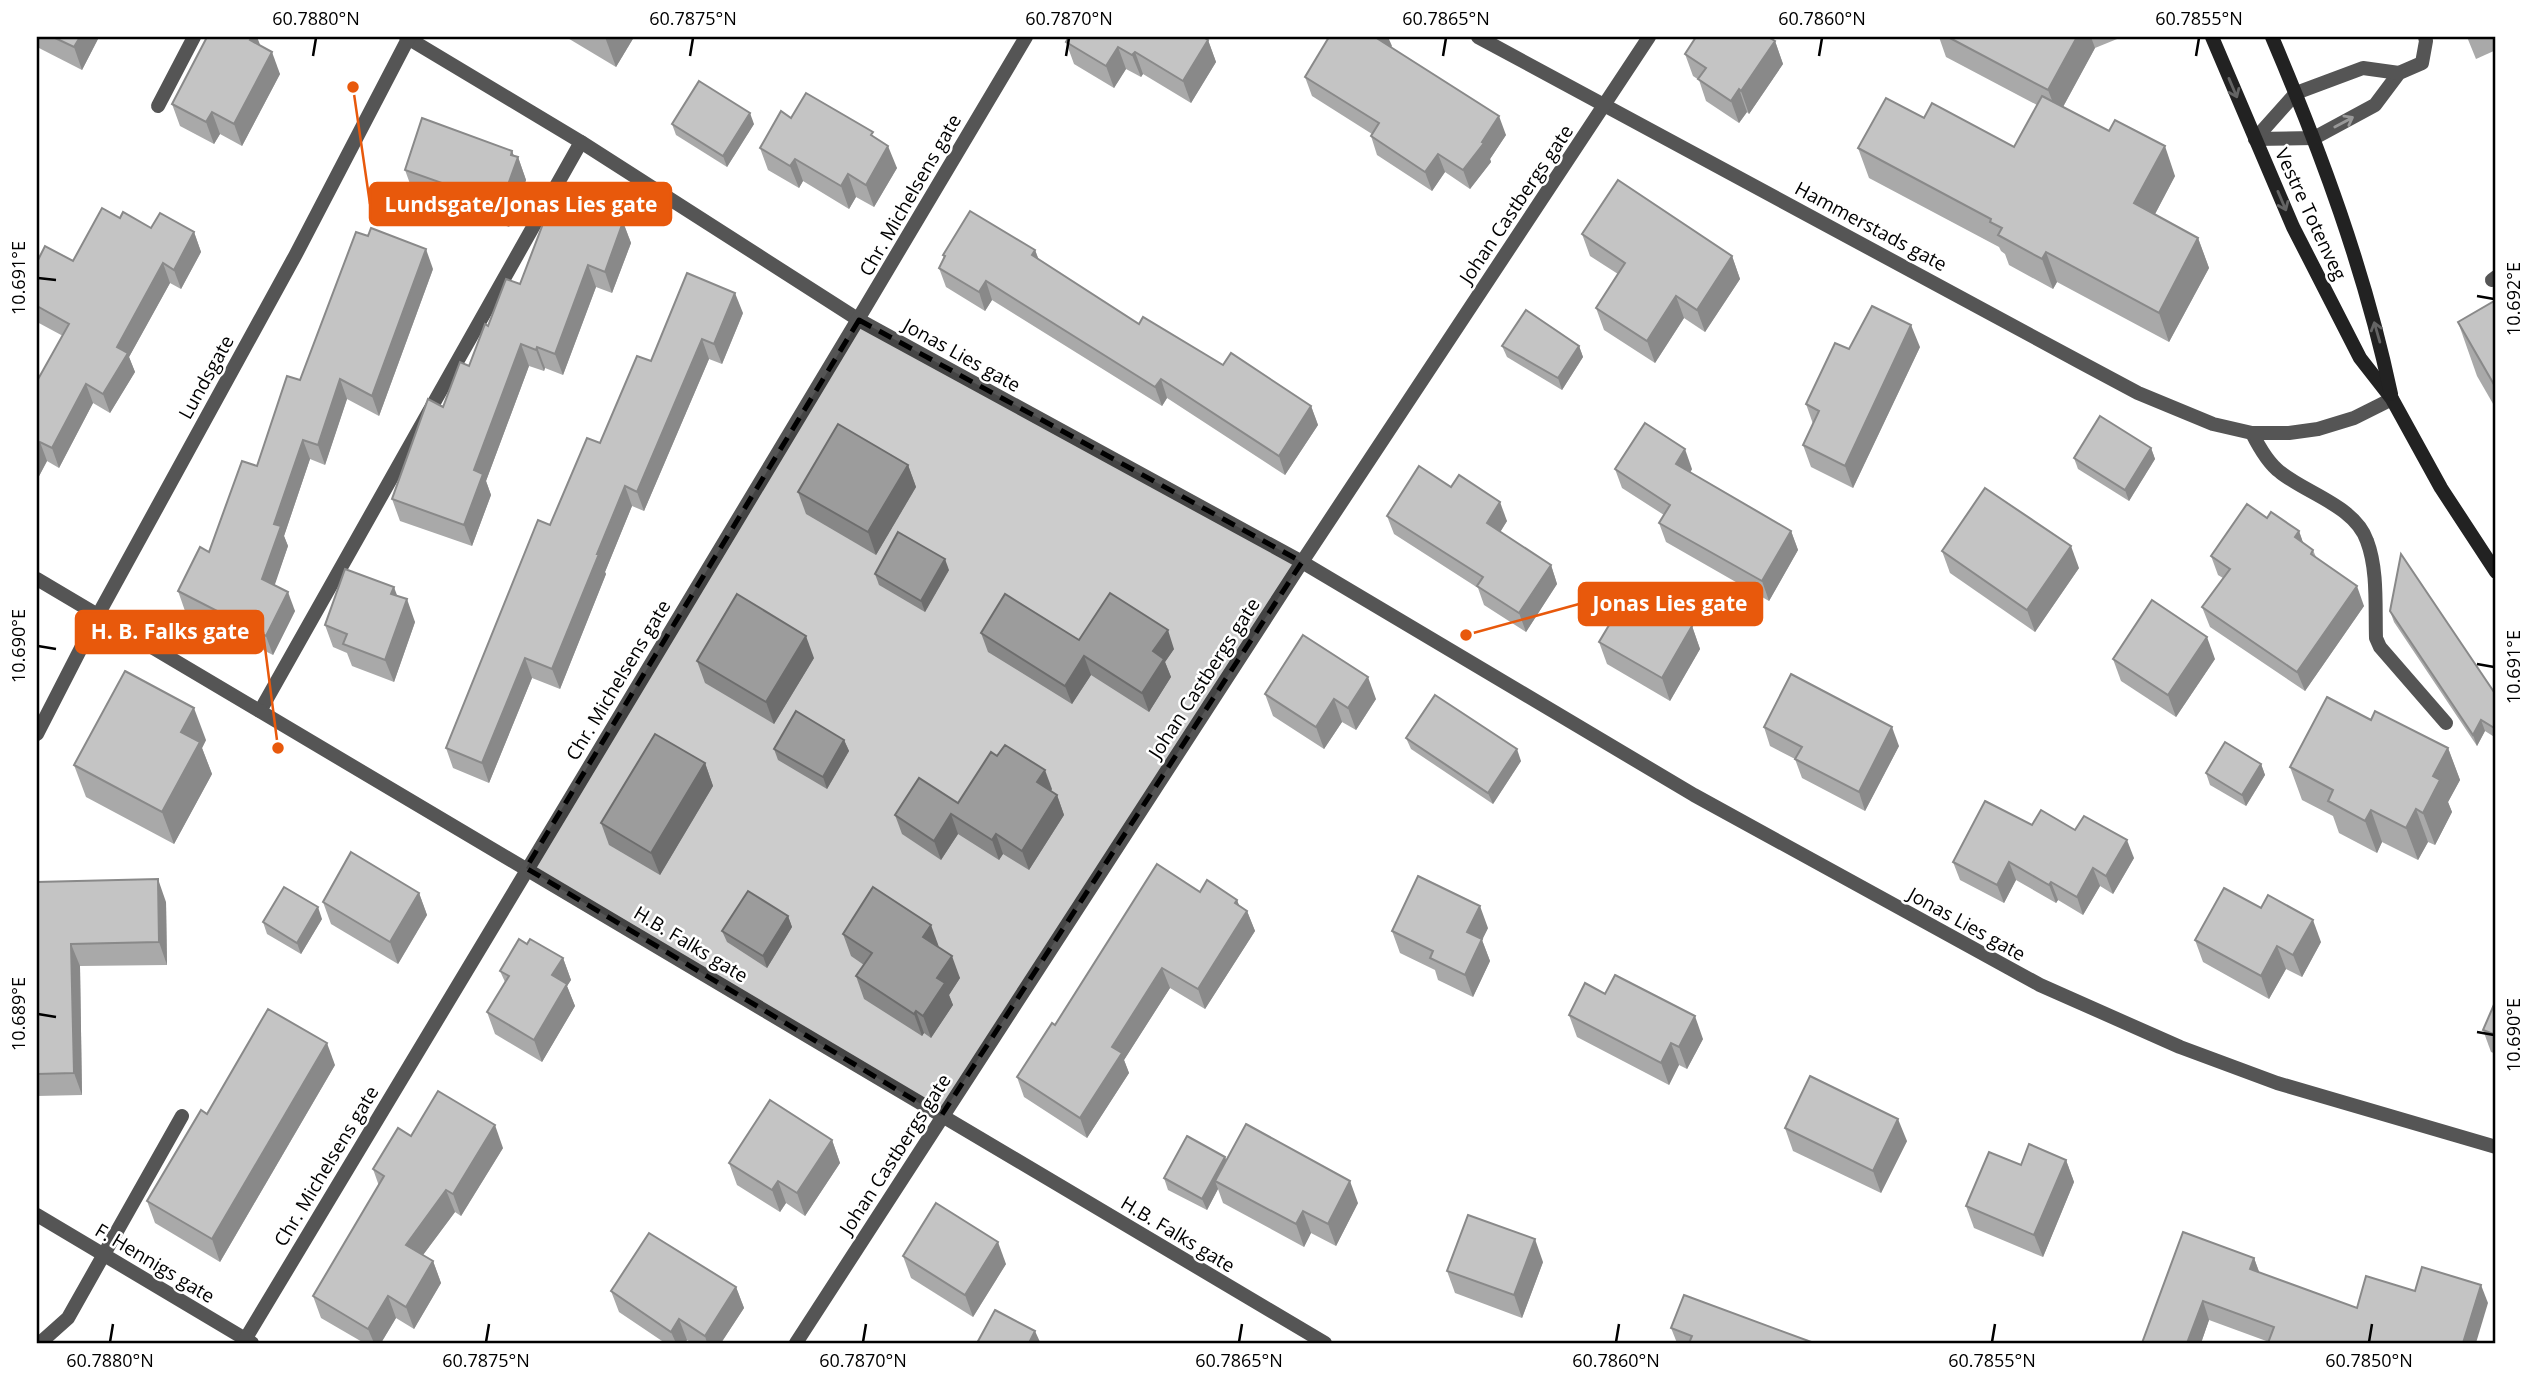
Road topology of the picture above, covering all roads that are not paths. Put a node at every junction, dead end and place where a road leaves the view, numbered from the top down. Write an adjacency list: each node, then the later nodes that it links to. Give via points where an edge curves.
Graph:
1 (194, 37): 12 (street)
2 (408, 37): 15 (street, Jonas Lies gate); 22 (street, Lundsgate, via 295,256)
3 (1026, 37): 16 (street, Chr. Michelsens gate)
4 (1478, 37): 11 (street, Hammerstads gate)
5 (1649, 37): 11 (street, Johan Castbergs gate)
6 (2212, 37): 14 (main road, Vestre Totenveg, one-way to 14)
7 (2272, 37): 10 (main road, Vestre Totenveg)
8 (2425, 37): 9 (street, via 2422,63)
9 (2399, 73): 10 (street, via 2363,68); 13 (street, one-way to 9, via 2375,106)
10 (2295, 93): 13 (main road, Vestre Totenveg); 14 (street)
11 (1605, 104): 18 (street, Hammerstads gate, via 2138,393 2213,424); 19 (street, Johan Castbergs gate)
12 (158, 106)
13 (2314, 138): 14 (street); 17 (main road, Vestre Totenveg, one-way to 13, via 2381,345)
14 (2255, 139): 17 (main road, Vestre Totenveg, one-way to 17, via 2293,227 2360,358)
15 (581, 142): 16 (street, Jonas Lies gate); 23 (street)
16 (859, 320): 19 (street, Jonas Lies gate); 26 (street, Chr. Michelsens gate)
17 (2392, 399): 18 (street, Hammerstads gate, via 2318,429); 20 (main road, Vestre Totenveg, via 2441,488)
18 (2252, 433): 24 (street, via 2278,472 2347,513 2367,540 2380,648)
19 (1302, 562): 28 (street, Johan Castbergs gate); 29 (street, Jonas Lies gate, via 1694,795 2054,993 2277,1083)
20 (2496, 572)
21 (37, 579): 22 (street, H.B. Falks gate)
22 (97, 615): 23 (street, H.B. Falks gate); 25 (street, Lundsgate)
23 (260, 711): 26 (street, H.B. Falks gate)
24 (2446, 723)
25 (37, 734)
26 (526, 868): 28 (street, H.B. Falks gate); 32 (street, Chr. Michelsens gate)
27 (182, 1116): 31 (street)
28 (941, 1116): 34 (street, Johan Castbergs gate); 35 (street, H.B. Falks gate)
29 (2496, 1147)
30 (37, 1215): 31 (street, F. Hennigs gate)
31 (104, 1255): 32 (street, F. Hennigs gate); 33 (street, via 68,1318)
32 (247, 1342)
33 (40, 1343)
34 (796, 1343)
35 (1325, 1343)

